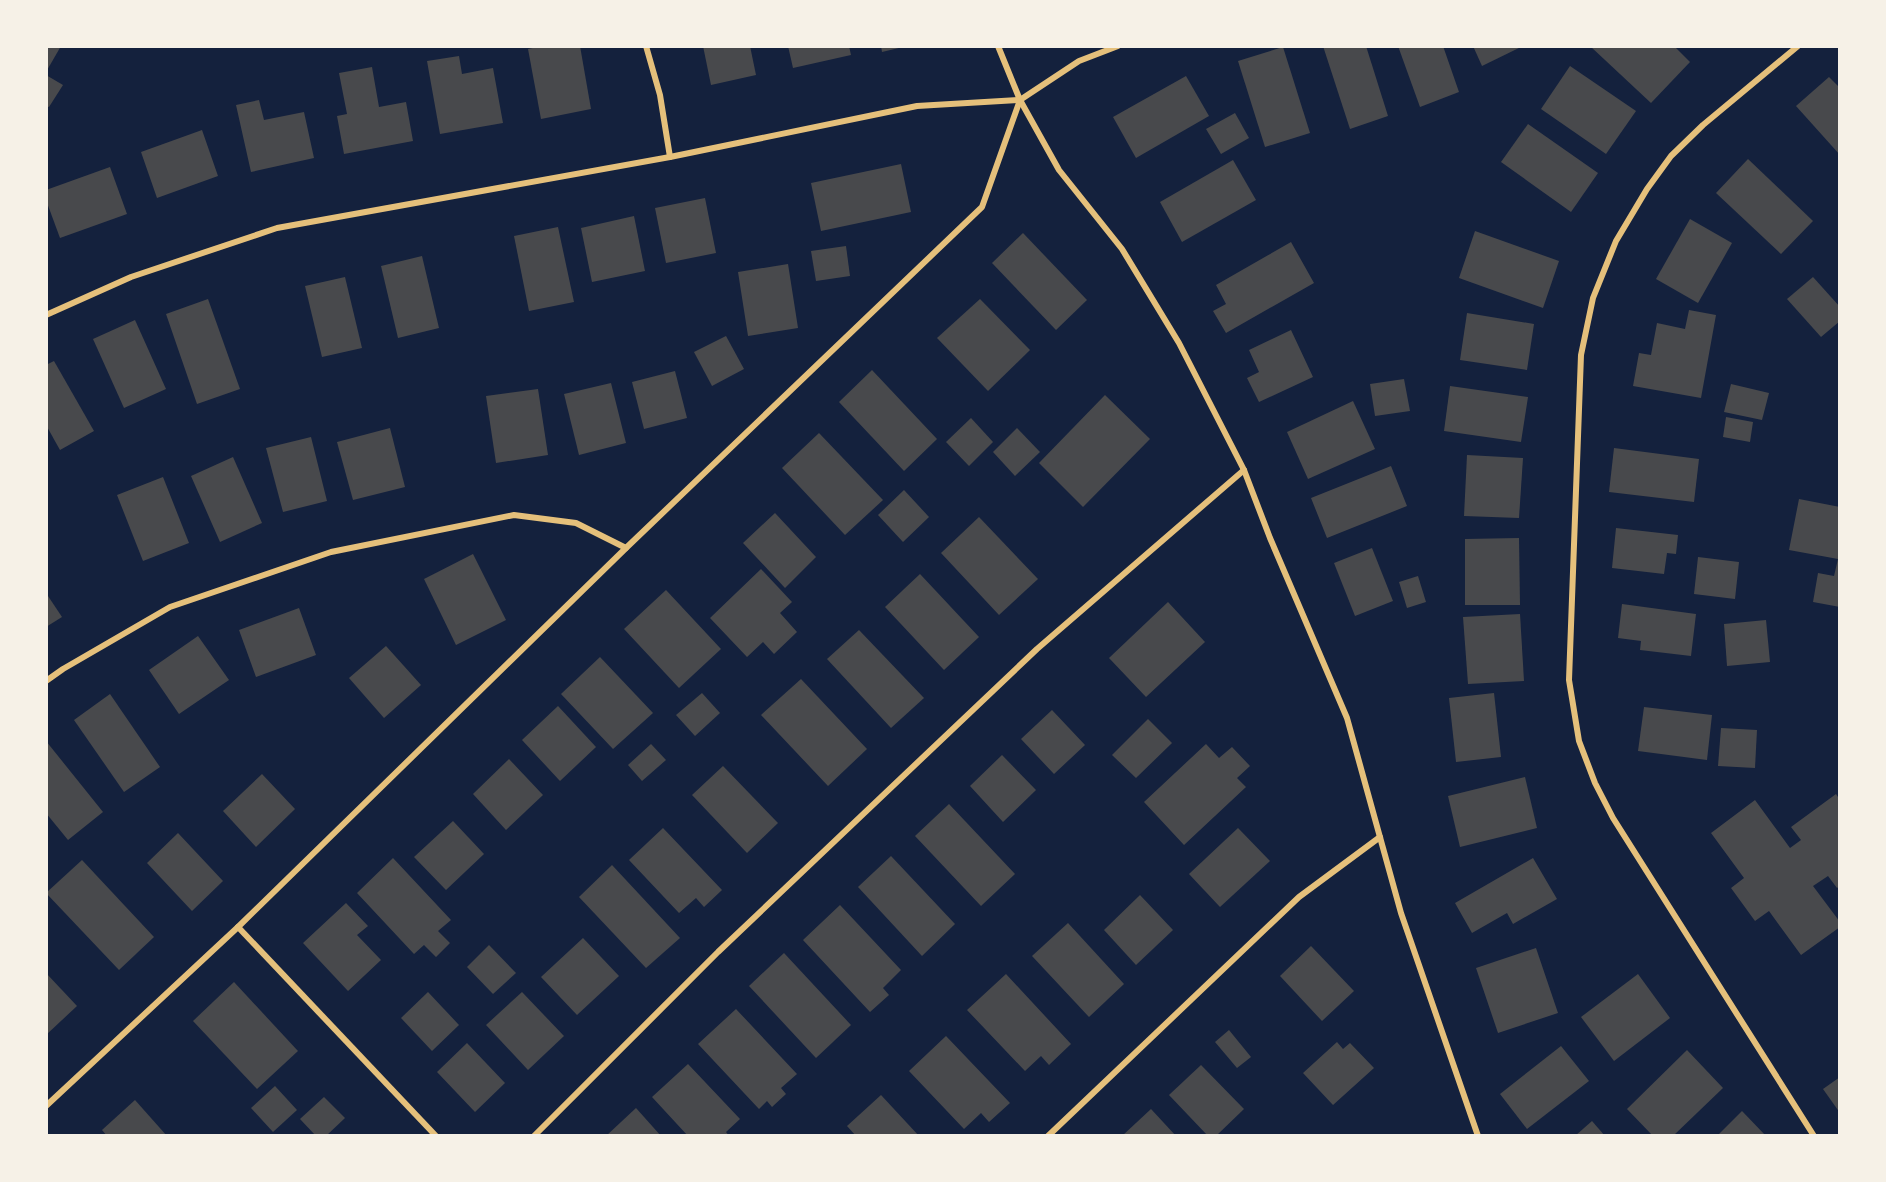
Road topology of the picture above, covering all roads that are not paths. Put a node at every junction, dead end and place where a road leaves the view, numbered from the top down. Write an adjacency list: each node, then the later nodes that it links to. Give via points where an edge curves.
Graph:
1 (646, 46): 6 (street, via 660,95)
2 (998, 46): 5 (street)
3 (1118, 46): 5 (street, via 1079,62)
4 (1798, 46): 18 (street, via 1671,156 1616,241 1593,298 1581,355 1569,680 1579,741 1613,818)
5 (1020, 100): 6 (street, via 917,106); 8 (street, via 1059,170 1134,268 1179,343); 9 (street, via 982,207)
6 (670, 157): 7 (street, via 277,228 131,277)
7 (46, 315)
8 (1244, 470): 11 (street, via 1347,718); 15 (street, via 1037,649 718,952)
9 (626, 548): 10 (street, via 576,523 514,515 331,552 170,607); 12 (street)
10 (46, 681)
11 (1380, 837): 16 (street, via 1299,897); 17 (street, via 1401,914)
12 (238, 927): 13 (street); 14 (street)
13 (46, 1106)
14 (436, 1136)
15 (534, 1136)
16 (1048, 1136)
17 (1478, 1136)
18 (1814, 1136)

